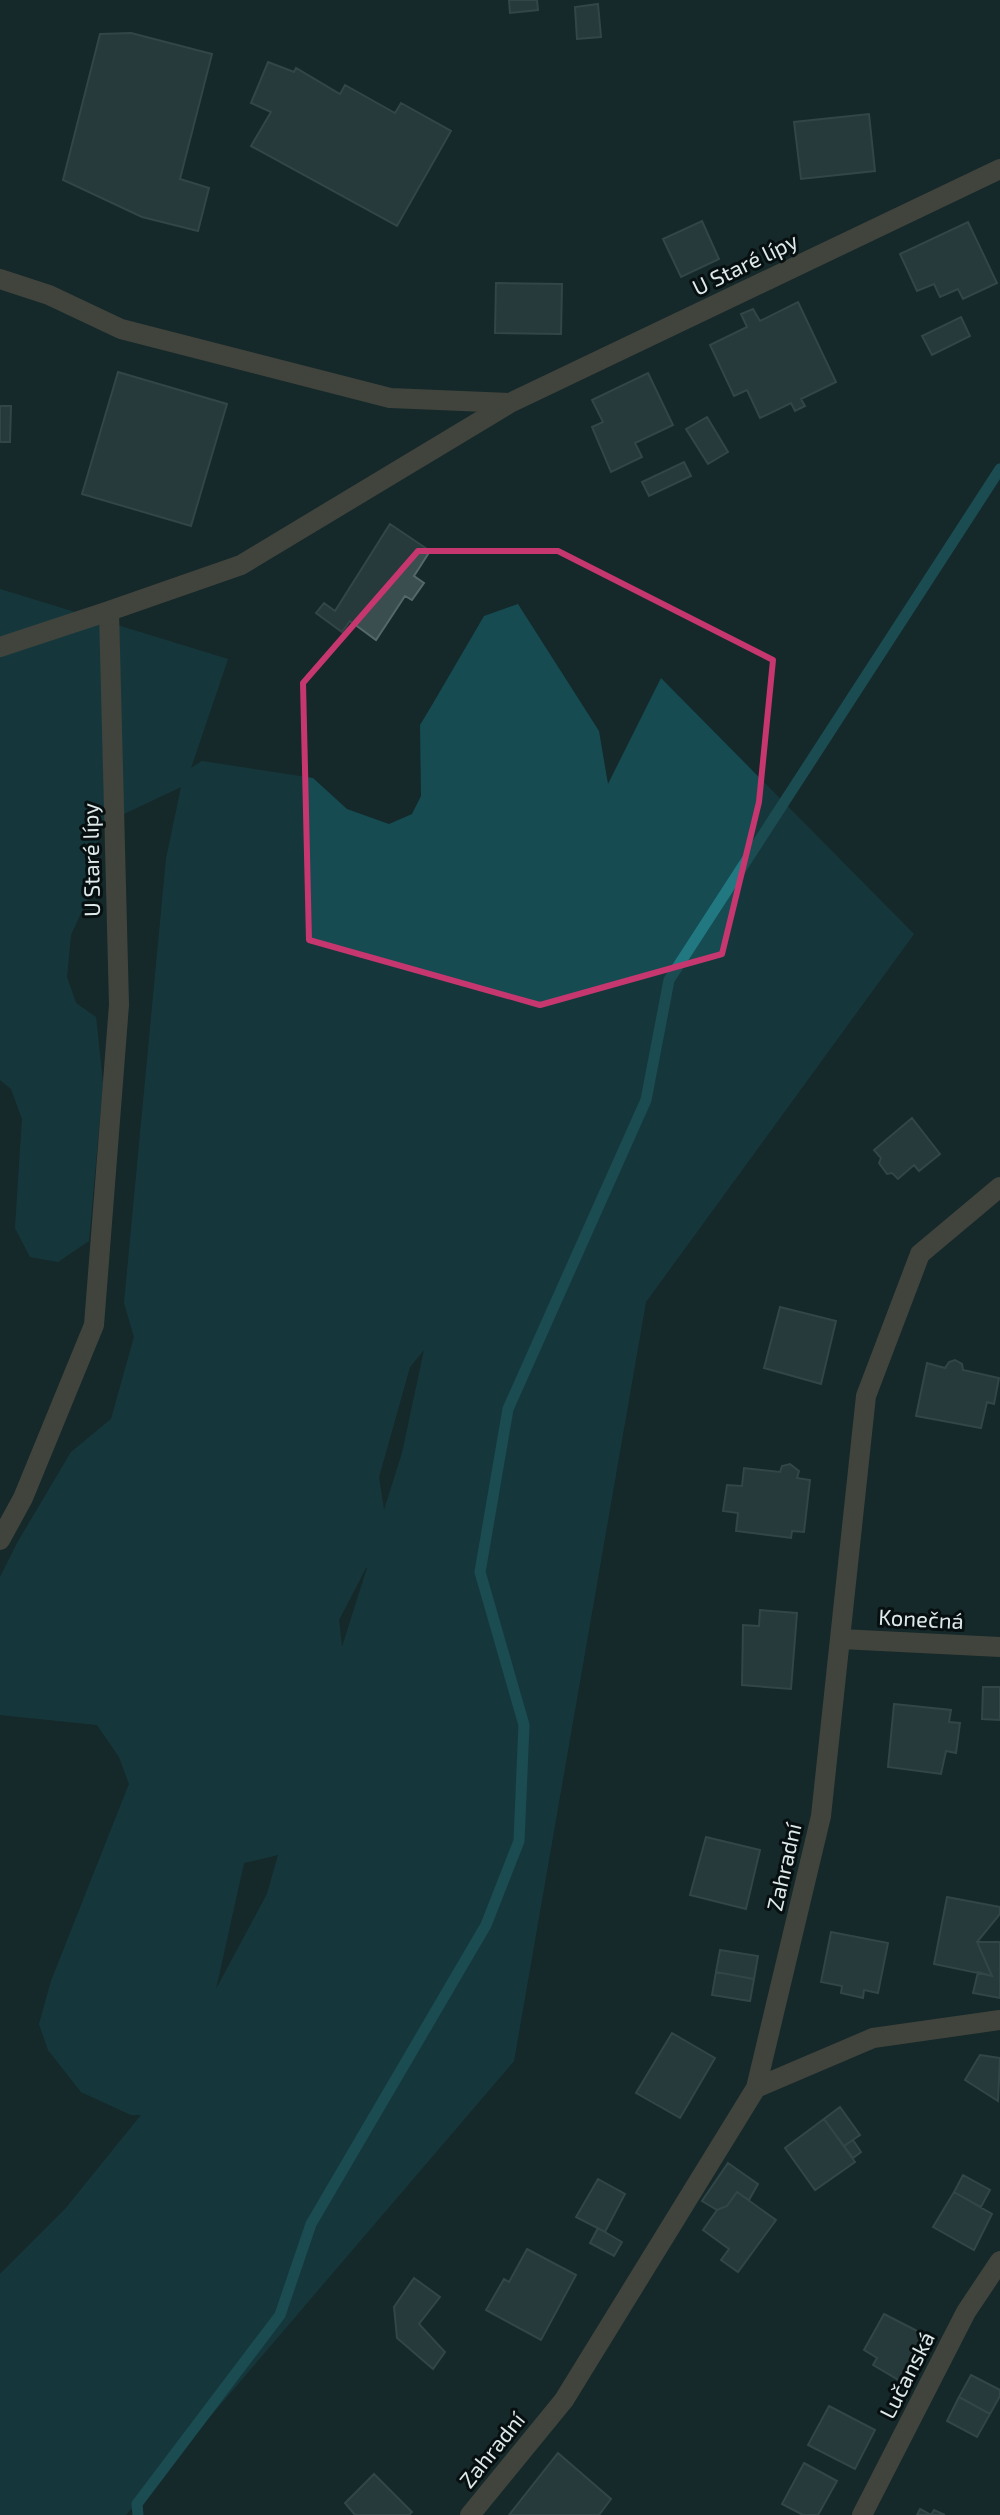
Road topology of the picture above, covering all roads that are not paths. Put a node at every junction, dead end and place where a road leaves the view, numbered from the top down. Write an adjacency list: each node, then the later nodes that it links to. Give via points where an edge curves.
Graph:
1 (1000, 169): 3 (street, U Staré lípy)
2 (0, 279): 3 (street, U Staré lípy, via 121,329 390,398)
3 (510, 403): 4 (street, U Staré lípy, via 241,565)
4 (109, 611): 5 (street); 7 (street, U Staré lípy, via 119,1005 94,1325 23,1498)
5 (0, 647)
6 (1000, 1187): 8 (street, Zahradní, via 920,1254 866,1396)
7 (0, 1540)
8 (841, 1639): 9 (street, Konečná); 11 (street, Zahradní, via 821,1816)
9 (1000, 1647)
10 (1000, 2020): 11 (street, via 873,2038)
11 (756, 2088): 13 (street, Zahradní, via 564,2400)
12 (1000, 2261): 14 (street, Lučanská, via 966,2312)
13 (470, 2515)
14 (862, 2515)

